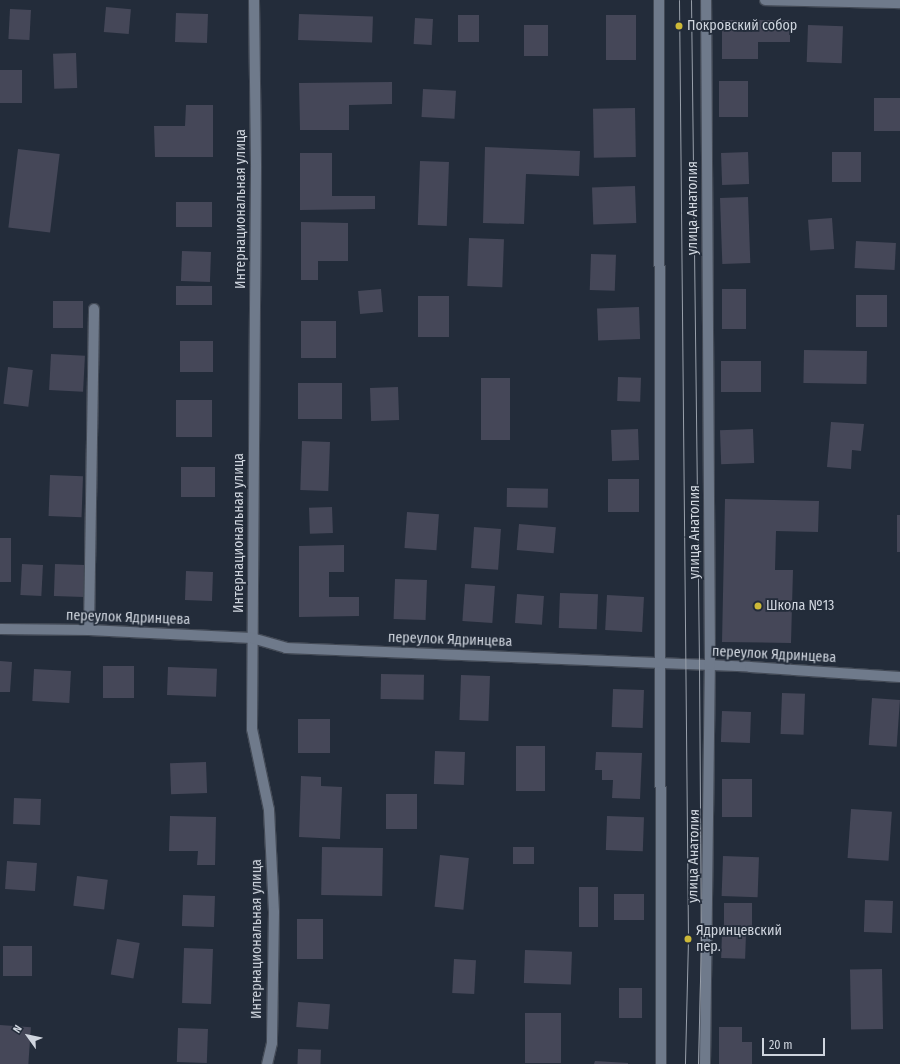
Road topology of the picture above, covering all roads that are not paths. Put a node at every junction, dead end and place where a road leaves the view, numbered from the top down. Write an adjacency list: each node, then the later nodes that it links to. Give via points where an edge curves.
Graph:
1 (254, 0): 9 (street, Интернациональная улица, via 256,168)
2 (659, 0): 10 (street)
3 (706, 0): 11 (street, улица Анатолия)
4 (765, 0): 5 (street)
5 (900, 3)
6 (94, 309): 8 (street)
7 (0, 629): 8 (street, переулок Ядринцева)
8 (89, 630): 9 (street, переулок Ядринцева)
9 (252, 638): 10 (street, переулок Ядринцева, via 286,648); 13 (street, Интернациональная улица, via 252,730 269,810 274,912 272,1043)
10 (662, 663): 11 (street, переулок Ядринцева); 14 (street)
11 (710, 665): 12 (street, переулок Ядринцева); 15 (street, улица Анатолия)
12 (900, 677)
13 (267, 1064)
14 (661, 1064)
15 (705, 1064)

